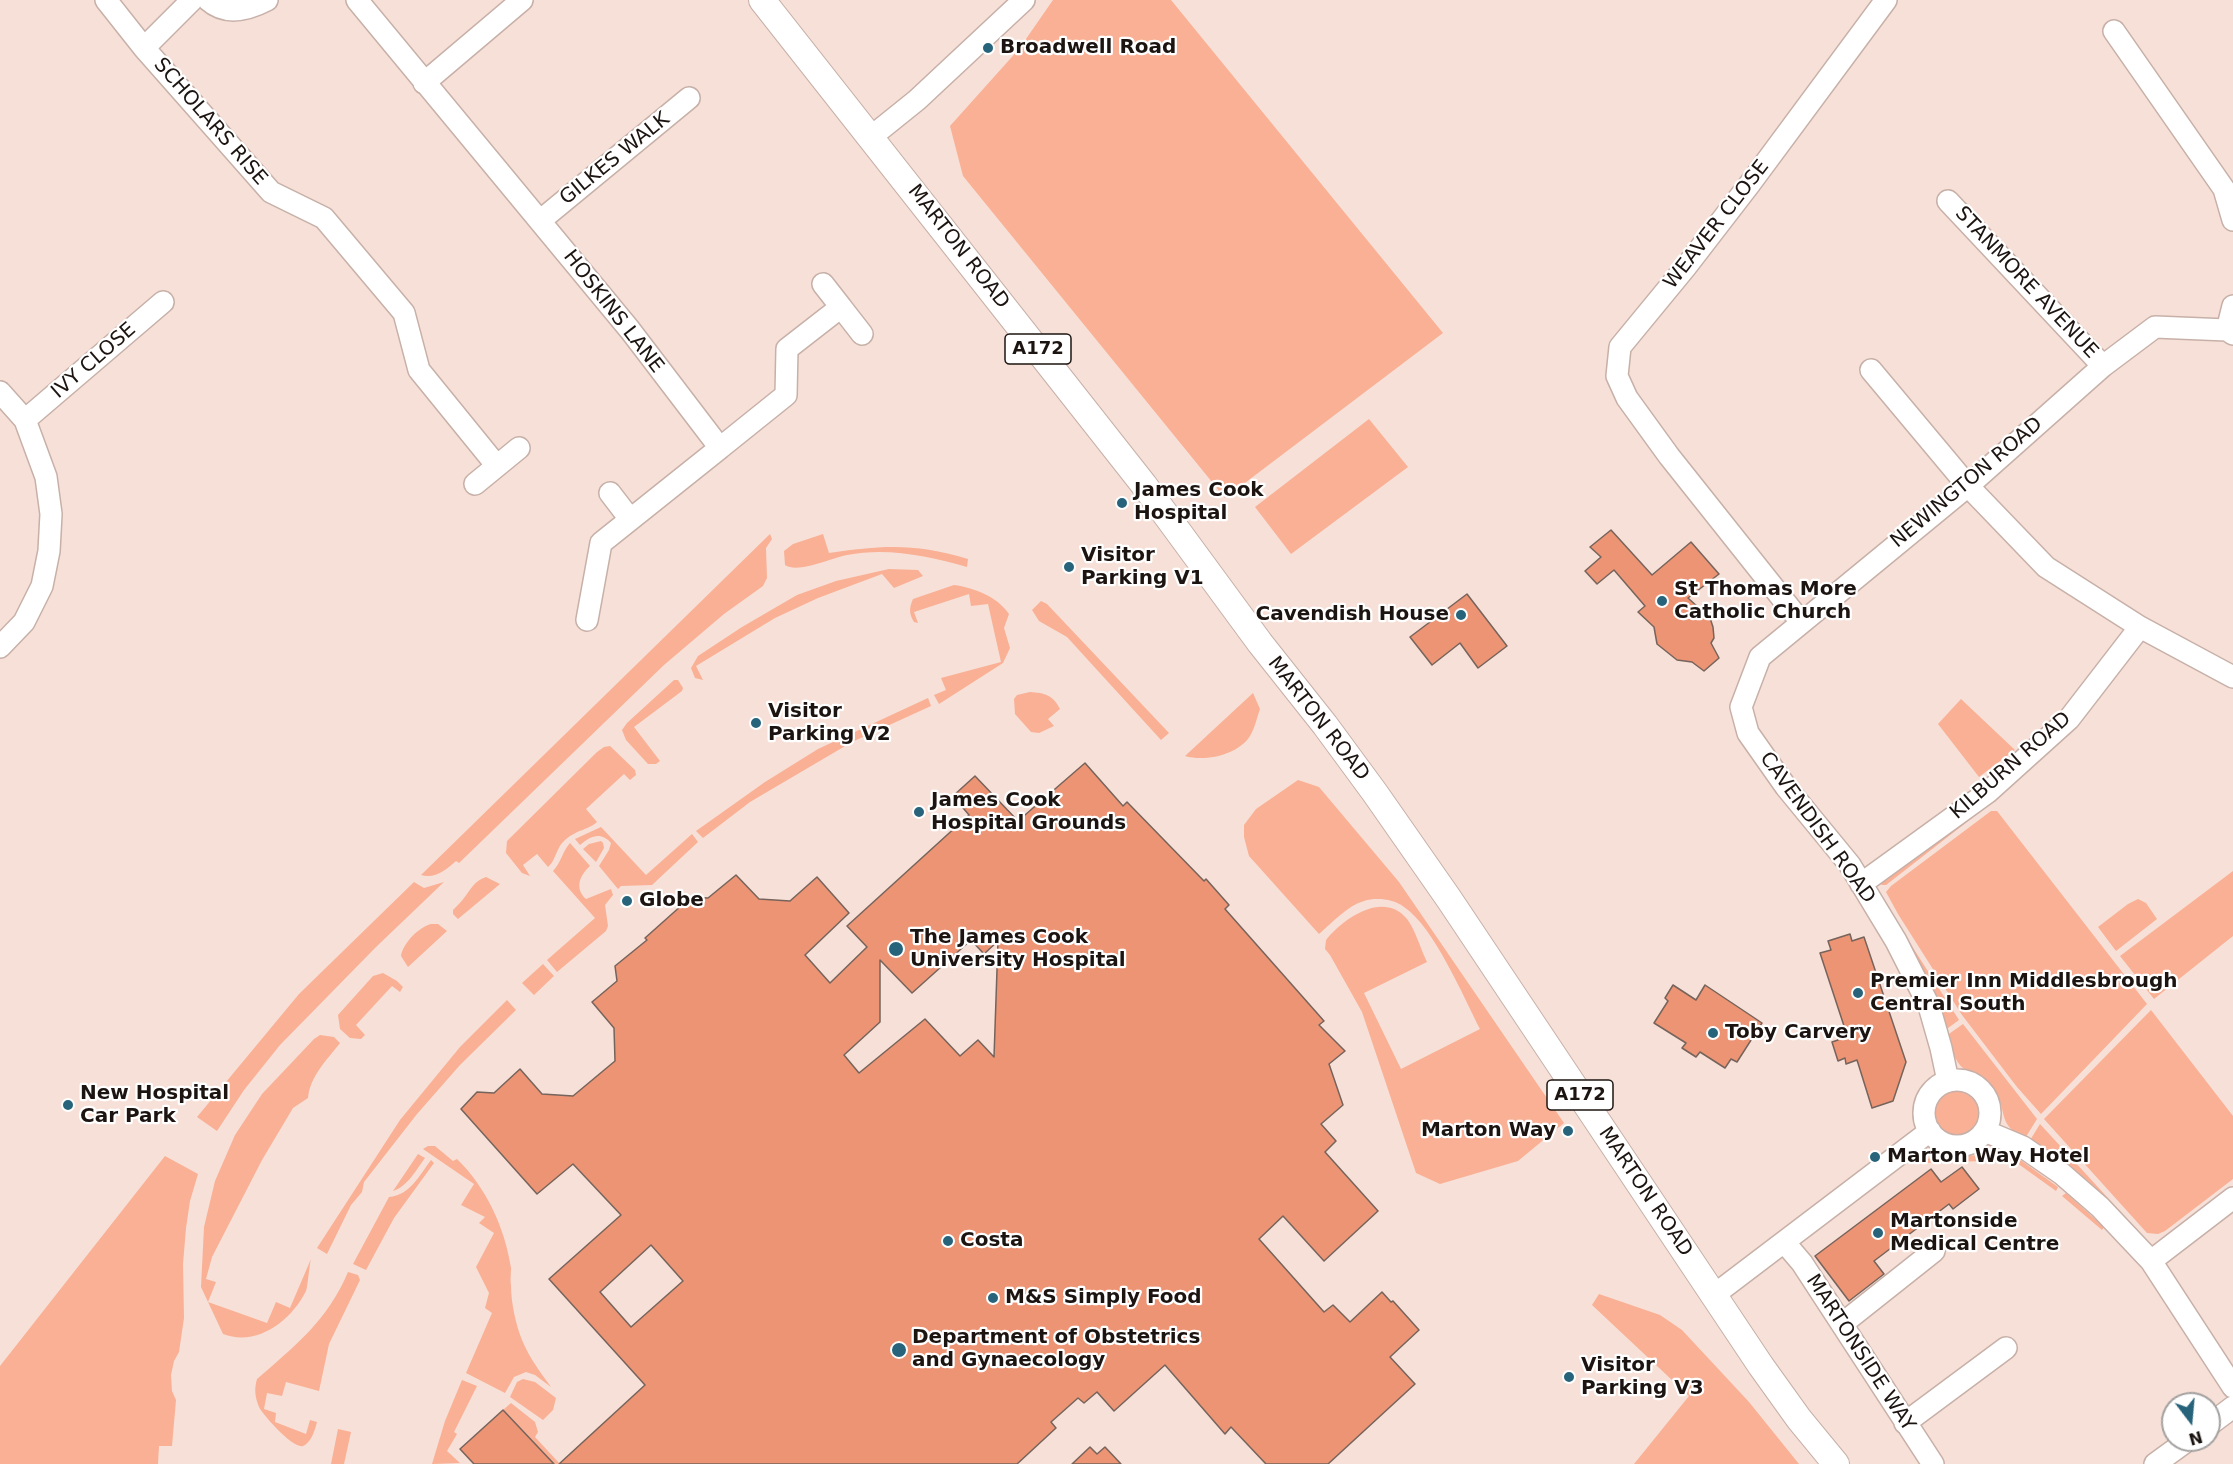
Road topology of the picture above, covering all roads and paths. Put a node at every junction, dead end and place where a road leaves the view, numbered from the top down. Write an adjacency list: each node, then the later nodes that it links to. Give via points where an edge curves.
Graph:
1 (106, 0): 11 (street, SCHOLARS RISE)
2 (192, 0): 11 (street, SCHOLARS RISE)
3 (208, 0): 4 (street, via 231,10 249,9)
4 (267, 0)
5 (357, 0): 12 (street, HOSKINS LANE)
6 (522, 0): 12 (street)
7 (762, 0): 14 (main road, MARTON ROAD / A172)
8 (1024, 0): 14 (street, via 917,100)
9 (1886, 0): 36 (street, WEAVER CLOSE, via 1749,185 1620,347 1617,376 1627,398)
10 (2114, 31): 17 (street, via 2224,189)
11 (144, 48): 30 (street, SCHOLARS RISE, via 271,192 324,218 397,304 404,313 419,370)
12 (424, 83): 16 (street, HOSKINS LANE)
13 (689, 98): 16 (street, GILKES WALK)
14 (871, 137): 49 (main road, MARTON ROAD / A172, via 1144,485 1369,785)
15 (1948, 201): 24 (street, STANMORE AVENUE)
16 (540, 220): 29 (street, HOSKINS LANE)
17 (2233, 220)
18 (823, 284): 21 (street)
19 (163, 302): 27 (street, IVY CLOSE)
20 (2233, 306): 22 (street)
21 (841, 307): 23 (street); 29 (street, via 787,350 786,395)
22 (2230, 332): 24 (street, NEWINGTON ROAD, via 2155,327)
23 (862, 334)
24 (2103, 366): 32 (street, NEWINGTON ROAD)
25 (1871, 370): 32 (street)
26 (0, 392): 27 (street)
27 (25, 420): 38 (street, via 46,477 51,514 49,551 42,586 24,622)
28 (519, 448): 30 (street)
29 (720, 448): 34 (street)
30 (497, 466): 31 (street)
31 (475, 484)
32 (1968, 486): 36 (street, NEWINGTON ROAD); 37 (street, via 2046,567)
33 (610, 493): 34 (street)
34 (630, 519): 35 (street, via 601,543)
35 (587, 620)
36 (1801, 622): 40 (street, NEWINGTON ROAD, via 1760,657)
37 (2140, 627): 39 (street); 41 (street, KILBURN ROAD, via 2069,719 1988,792)
38 (0, 648)
39 (2233, 677)
40 (1741, 707): 41 (street, CAVENDISH ROAD, via 1749,733)
41 (1861, 884): 42 (street, CAVENDISH ROAD, via 1929,1006)
42 (1948, 1081): 43 (street, via 1931,1093 1926,1102 1924,1112); 44 (street, via 1968,1082 1984,1094 1990,1112)
43 (1930, 1131): 44 (street, via 1937,1139 1957,1146 1977,1139); 46 (street)
44 (1984, 1131): 48 (street, via 2023,1147 2062,1174)
45 (2233, 1198): 48 (street)
46 (1785, 1243): 49 (street); 50 (street, MARTONSIDE WAY)
47 (1934, 1251): 50 (street)
48 (2151, 1261): 52 (street)
49 (1714, 1295): 55 (main road, MARTON ROAD / A172, via 1774,1384)
50 (1842, 1324): 53 (street, MARTONSIDE WAY)
51 (2006, 1348): 53 (street)
52 (2233, 1387)
53 (1905, 1423): 56 (street, MARTONSIDE WAY)
54 (2172, 1452): 57 (street)
55 (1836, 1464)
56 (1933, 1464)
57 (2155, 1464)

